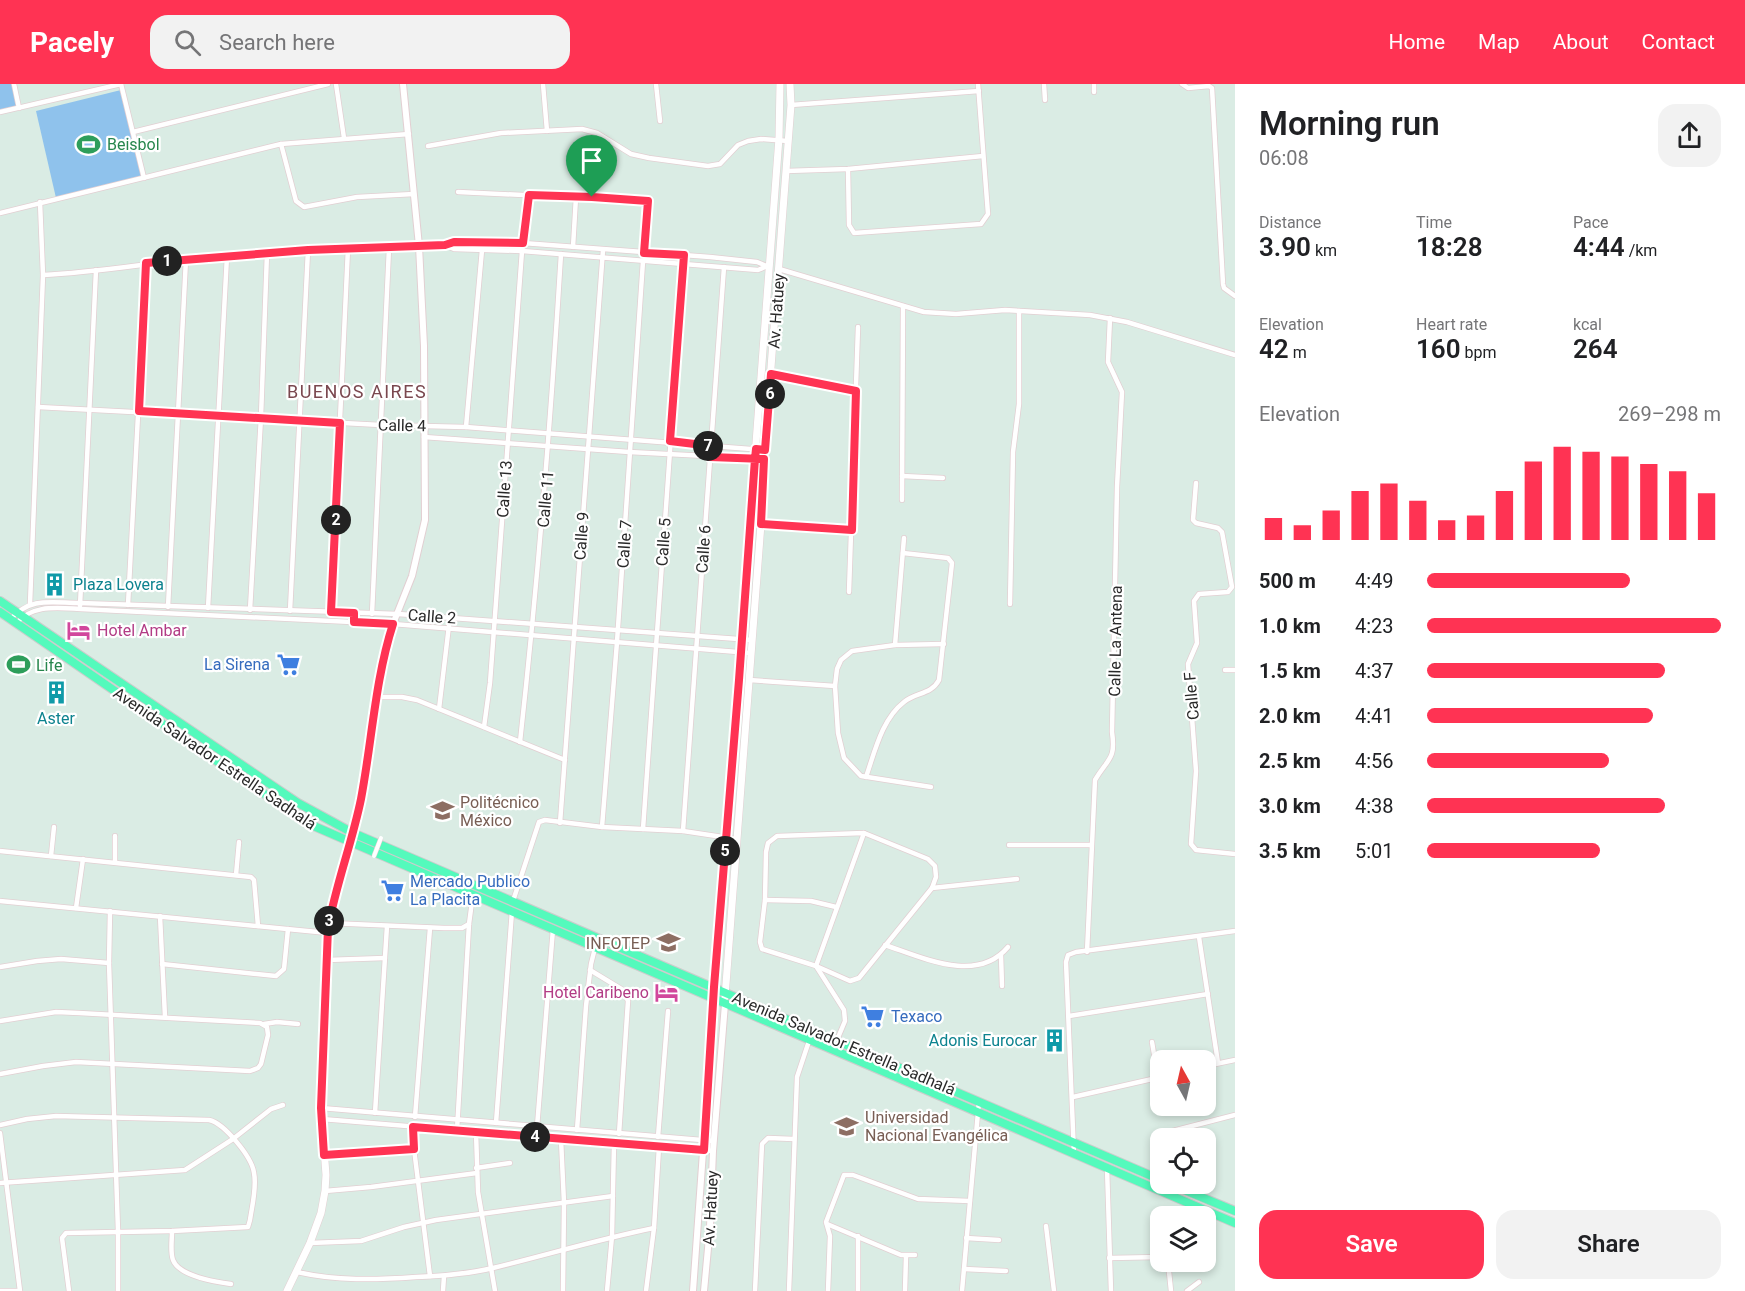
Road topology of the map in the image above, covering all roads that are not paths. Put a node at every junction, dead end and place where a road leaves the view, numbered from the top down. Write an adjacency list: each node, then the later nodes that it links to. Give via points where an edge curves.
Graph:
1 (14, 84): 18 (street)
2 (121, 84): 18 (street); 22 (street)
3 (328, 84): 22 (street)
4 (336, 84): 24 (street)
5 (403, 84): 23 (street)
6 (543, 84): 21 (street)
7 (656, 84): 20 (street)
8 (780, 84): 25 (main road, Av. Hatuey)
9 (790, 84): 17 (main road, Av. Hatuey)
10 (978, 84): 14 (street)
11 (1044, 84): 16 (street)
12 (1094, 84): 15 (street)
13 (1182, 84): 65 (street, via 1212,88 1223,284)
14 (979, 91): 17 (street); 29 (street)
15 (1094, 92)
16 (1045, 100)
17 (791, 105): 26 (main road, Av. Hatuey)
18 (19, 108): 19 (street)
19 (0, 112)
20 (660, 121)
21 (547, 130): 25 (street, via 590,130 631,154 708,166 720,164 738,145 748,141); 28 (street, via 501,133)
22 (133, 132): 32 (street)
23 (409, 134): 24 (street); 34 (street)
24 (344, 138): 27 (street)
25 (779, 140): 26 (street); 61 (main road, Av. Hatuey)
26 (788, 141): 31 (main road, Av. Hatuey)
27 (282, 144): 32 (street); 34 (street, via 296,201 304,207 357,197)
28 (428, 146)
29 (983, 156): 30 (street); 30 (street, via 988,214 977,225 852,231)
30 (848, 169): 31 (street)
31 (786, 171): 62 (main road, Av. Hatuey)
32 (144, 178): 37 (street)
33 (458, 192): 35 (street)
34 (414, 194): 42 (street)
35 (529, 195): 36 (street); 40 (street, Calle 13)
36 (576, 197): 43 (street); 51 (street, via 648,201)
37 (40, 202): 39 (street); 64 (street)
38 (0, 206): 39 (street)
39 (1, 213)
40 (523, 243): 41 (street); 43 (street); 49 (street, Calle 13)
41 (445, 245): 42 (street); 48 (street)
42 (419, 246): 45 (street); 82 (street)
43 (573, 247): 46 (street)
44 (348, 248): 45 (street); 47 (street); 80 (street)
45 (389, 248): 81 (street)
46 (603, 249): 51 (street); 55 (street, Calle 9)
47 (308, 250): 50 (street); 79 (street)
48 (482, 250): 49 (street); 83 (street)
49 (522, 251): 52 (street); 84 (street, Calle 13)
50 (267, 253): 54 (street); 78 (street)
51 (644, 253): 53 (street)
52 (561, 255): 55 (street); 85 (street, Calle 11)
53 (684, 255): 59 (street, Calle 5); 61 (street, via 757,262)
54 (227, 256): 56 (street); 77 (street)
55 (602, 257): 57 (street); 86 (street, Calle 9)
56 (186, 259): 58 (street); 76 (street)
57 (643, 261): 59 (street); 88 (street, Calle 7)
58 (146, 263): 63 (street); 75 (street)
59 (684, 263): 60 (street); 89 (street, Calle 5)
60 (724, 267): 61 (street); 92 (street, Calle 6)
61 (767, 267): 94 (main road, Av. Hatuey)
62 (779, 269): 66 (street); 71 (main road, Av. Hatuey)
63 (96, 270): 64 (street); 74 (street)
64 (43, 275): 73 (street)
65 (1235, 296)
66 (903, 306): 67 (street, via 940,314); 101 (street)
67 (1019, 311): 68 (street); 112 (street)
68 (1110, 318): 70 (street); 172 (street, Calle La Antena, via 1108,366 1122,392 1114,748 1112,758 1095,780)
69 (858, 327): 72 (street)
70 (1235, 355)
71 (771, 374): 72 (street); 95 (main road, Av. Hatuey)
72 (856, 391): 106 (street)
73 (38, 406): 74 (street, Calle 4); 111 (street)
74 (88, 409): 75 (street, Calle 4); 114 (street)
75 (139, 411): 76 (street, Calle 4); 113 (street)
76 (178, 413): 77 (street, Calle 4); 115 (street)
77 (219, 415): 78 (street, Calle 4); 116 (street)
78 (261, 417): 79 (street, Calle 4); 117 (street)
79 (300, 421): 80 (street, Calle 4); 118 (street)
80 (340, 423): 81 (street, Calle 4); 120 (street)
81 (381, 425): 82 (street, Calle 4); 122 (street)
82 (424, 425): 83 (street, Calle 4); 87 (street)
83 (466, 427): 84 (street, Calle 4)
84 (508, 430): 85 (street, Calle 4); 90 (street, Calle 13)
85 (550, 433): 86 (street, Calle 4); 91 (street, Calle 11)
86 (588, 435): 88 (street, Calle 4); 93 (street, Calle 9)
87 (424, 437): 90 (street, Calle 4); 123 (street, via 426,520)
88 (630, 439): 89 (street, Calle 4); 96 (street, Calle 7)
89 (670, 441): 92 (street, Calle 4); 97 (street, Calle 5)
90 (507, 442): 91 (street, Calle 4); 127 (street, Calle 13)
91 (549, 446): 93 (street, Calle 4); 129 (street, Calle 11)
92 (711, 446): 94 (street, Calle 4); 98 (street, Calle 6)
93 (587, 448): 96 (street, Calle 4); 131 (street, Calle 9)
94 (756, 449): 95 (street, Calle 4); 99 (main road, Av. Hatuey)
95 (765, 450): 100 (main road, Av. Hatuey)
96 (629, 452): 97 (street, Calle 4); 133 (street, Calle 7)
97 (669, 454): 98 (street, Calle 4); 135 (street, Calle 5)
98 (710, 457): 99 (street, Calle 4); 137 (street, Calle 6)
99 (755, 459): 100 (street, Calle 4); 139 (main road, Av. Hatuey)
100 (764, 459): 105 (main road, Av. Hatuey)
101 (902, 476): 102 (street); 104 (street)
102 (944, 478)
103 (1196, 483): 175 (street, Calle F, via 1193,520 1222,531 1232,587 1228,592 1199,594 1194,601 1197,643 1188,664 1196,771 1191,844 1196,850)
104 (902, 500)
105 (761, 524): 106 (street); 140 (main road, Av. Hatuey)
106 (852, 530): 109 (street)
107 (904, 538): 108 (street)
108 (903, 554): 142 (street, via 951,560); 144 (street)
109 (849, 592)
110 (0, 601): 126 (highway, Avenida Salvador Estrella Sadhalá)
111 (30, 604): 114 (street, Calle 2); 126 (street, Calle 2)
112 (1010, 604)
113 (128, 605): 114 (street, Calle 2); 115 (street, Calle 2)
114 (80, 606): 124 (street, Calle 2); 126 (street, Calle 2, via 41,609)
115 (168, 607): 116 (street, Calle 2)
116 (208, 608): 117 (street, Calle 2)
117 (250, 609): 118 (street, Calle 2); 124 (street)
118 (290, 611): 120 (street, Calle 2)
119 (0, 612): 126 (highway, Avenida Salvador Estrella Sadhalá)
120 (331, 612): 121 (street, Calle 2)
121 (354, 613): 122 (street, Calle 2); 128 (street)
122 (372, 614): 123 (street, Calle 2)
123 (398, 614): 125 (street, Calle 2); 130 (street)
124 (250, 617): 128 (street, Calle 2)
125 (450, 617): 127 (street, Calle 2); 132 (street)
126 (16, 618): 164 (highway, Avenida Salvador Estrella Sadhalá, via 298,803); 171 (highway, Avenida Salvador Estrella Sadhalá, via 285,808)
127 (495, 620): 129 (street, Calle 2); 134 (street, Calle 13)
128 (354, 622): 130 (street, Calle 2)
129 (534, 622): 131 (street, Calle 2); 136 (street, Calle 11)
130 (393, 624): 132 (street, Calle 2); 152 (street)
131 (575, 626): 133 (street, Calle 2); 138 (street, Calle 9)
132 (448, 629): 134 (street, Calle 2); 153 (street)
133 (618, 630): 135 (street, Calle 2); 141 (street, Calle 7)
134 (494, 632): 136 (street, Calle 2); 154 (street, Calle 13)
135 (656, 634): 137 (street, Calle 2); 143 (street, Calle 5)
136 (532, 635): 138 (street, Calle 2); 155 (street, Calle 11)
137 (697, 636): 139 (street, Calle 2); 145 (street, Calle 6)
138 (573, 638): 141 (street, Calle 2); 156 (street, Calle 9)
139 (741, 640): 140 (street, Calle 2); 146 (main road, Av. Hatuey)
140 (752, 640): 147 (main road, Av. Hatuey)
141 (617, 642): 143 (street, Calle 2); 161 (street, Calle 7)
142 (944, 644): 144 (street); 157 (street, via 939,680 931,690 907,699 889,717)
143 (656, 645): 145 (street, Calle 2); 162 (street, Calle 5)
144 (895, 645): 151 (street, via 847,653 837,669)
145 (696, 648): 146 (street, Calle 2); 163 (street, Calle 6)
146 (741, 652): 147 (street, Calle 2); 168 (main road, Av. Hatuey)
147 (750, 653): 150 (main road, Av. Hatuey)
148 (1225, 670): 149 (street)
149 (1235, 670)
150 (749, 680): 151 (street); 169 (main road, Av. Hatuey)
151 (835, 686): 157 (street, via 844,758)
152 (377, 697): 153 (street, via 413,699); 164 (street)
153 (439, 710): 154 (street)
154 (484, 727): 155 (street)
155 (520, 742): 156 (street)
156 (565, 760): 159 (street, Calle 9)
157 (866, 777): 158 (street)
158 (931, 787)
159 (560, 823): 161 (street); 187 (street, via 539,822)
160 (54, 827): 176 (street)
161 (602, 827): 162 (street)
162 (643, 829): 163 (street)
163 (683, 831): 168 (street)
164 (353, 833): 171 (main road); 182 (highway, Avenida Salvador Estrella Sadhalá)
165 (864, 833): 183 (street, via 920,855 935,866); 185 (street, via 772,839 767,848); 188 (street)
166 (115, 836): 179 (street)
167 (381, 838): 177 (street, bridge)
168 (726, 838): 169 (street); 216 (main road, Av. Hatuey)
169 (736, 839): 217 (main road, Av. Hatuey)
170 (239, 842): 180 (street)
171 (351, 843): 184 (highway, Avenida Salvador Estrella Sadhalá); 193 (main road)
172 (1091, 844): 173 (street); 206 (street, Calle La Antena)
173 (1009, 845)
174 (0, 851): 176 (street)
175 (1235, 854)
176 (51, 856): 178 (street)
177 (374, 856)
178 (83, 859): 179 (street); 189 (street)
179 (115, 862): 180 (street)
180 (236, 875): 195 (street, via 254,880)
181 (1017, 879): 183 (street)
182 (477, 885): 184 (street); 187 (highway, Avenida Salvador Estrella Sadhalá)
183 (932, 888): 203 (street)
184 (473, 894): 190 (highway, Avenida Salvador Estrella Sadhalá); 194 (street)
185 (765, 900): 188 (street, via 811,901); 212 (street, via 761,948)
186 (0, 901): 189 (street)
187 (513, 901): 216 (highway, Avenida Salvador Estrella Sadhalá)
188 (836, 907): 212 (street)
189 (76, 908): 191 (street)
190 (512, 911): 199 (highway, Avenida Salvador Estrella Sadhalá); 249 (street)
191 (110, 912): 192 (street); 210 (street)
192 (160, 916): 195 (street); 211 (street)
193 (329, 923): 196 (street); 201 (main road)
194 (470, 924): 197 (street); 248 (street)
195 (258, 926): 198 (street)
196 (387, 926): 197 (street); 208 (street)
197 (430, 928): 245 (street)
198 (288, 929): 201 (street); 211 (street, via 284,969 276,976)
199 (553, 929): 205 (highway, Avenida Salvador Estrella Sadhalá); 252 (street)
200 (1235, 932): 202 (street)
201 (328, 933): 209 (main road)
202 (1199, 937): 206 (street); 218 (street)
203 (885, 945): 207 (street, via 966,966 986,964); 212 (street, via 853,981)
204 (1008, 946): 207 (street)
205 (595, 948): 214 (street); 219 (highway, Avenida Salvador Estrella Sadhalá)
206 (1087, 952): 223 (street, via 1068,955 1066,962)
207 (1001, 955): 215 (street)
208 (385, 957): 209 (street); 242 (street)
209 (327, 960): 241 (main road)
210 (109, 963): 213 (street, via 61,959); 222 (street)
211 (162, 964): 224 (street)
212 (816, 966): 230 (street, via 844,1010 845,1021)
213 (0, 967)
214 (590, 970): 255 (street); 258 (street, via 622,990 628,1001)
215 (1002, 986)
216 (714, 987): 217 (highway, Avenida Salvador Estrella Sadhalá); 219 (main road, Av. Hatuey)
217 (725, 991): 220 (main road, Av. Hatuey); 228 (highway, Avenida Salvador Estrella Sadhalá)
218 (1208, 994): 223 (street); 234 (street)
219 (714, 999): 220 (highway, Avenida Salvador Estrella Sadhalá); 263 (street, Av. Hatuey)
220 (725, 1004): 229 (highway, Avenida Salvador Estrella Sadhalá); 264 (street, Av. Hatuey)
221 (668, 1011): 259 (street)
222 (112, 1015): 224 (street); 225 (street, via 56,1012); 235 (street)
223 (1069, 1016): 238 (street)
224 (165, 1017): 227 (street)
225 (0, 1021)
226 (298, 1024): 227 (street, via 277,1022)
227 (265, 1026): 235 (street, via 268,1035 264,1058 254,1070)
228 (813, 1029): 229 (street); 230 (highway, Avenida Salvador Estrella Sadhalá)
229 (809, 1040): 243 (highway, Avenida Salvador Estrella Sadhalá); 262 (street, via 797,1077)
230 (837, 1040): 239 (highway, Avenida Salvador Estrella Sadhalá)
231 (1152, 1042): 232 (street)
232 (1154, 1050)
233 (1235, 1060): 234 (street)
234 (1218, 1063)
235 (113, 1064): 236 (street, via 76,1062); 246 (street)
236 (0, 1074)
237 (1150, 1080): 238 (street)
238 (1073, 1097): 265 (street)
239 (979, 1101): 243 (street); 265 (highway, Avenida Salvador Estrella Sadhalá)
240 (283, 1105): 260 (street, via 271,1109)
241 (321, 1108): 242 (street); 247 (main road)
242 (375, 1113): 245 (street)
243 (978, 1113): 271 (highway, Avenida Salvador Estrella Sadhalá); 283 (street)
244 (1235, 1115): 253 (street)
245 (415, 1117): 248 (street)
246 (115, 1119): 250 (street, via 56,1116); 260 (street, via 209,1120 221,1125); 276 (street)
247 (322, 1119): 251 (street); 272 (main road)
248 (458, 1120): 249 (street); 254 (street)
249 (496, 1123): 252 (street)
250 (0, 1125)
251 (413, 1127): 254 (street); 268 (street)
252 (537, 1127): 255 (street)
253 (1184, 1128)
254 (457, 1130): 256 (street)
255 (577, 1131): 258 (street)
256 (476, 1132): 261 (street); 275 (street)
257 (0, 1133): 279 (street)
258 (619, 1134): 259 (street)
259 (658, 1137): 263 (street)
260 (233, 1139): 276 (street, via 185,1170); 293 (street, via 255,1173 248,1227)
261 (561, 1139): 266 (street); 284 (street)
262 (794, 1139): 325 (street, via 768,1138 762,1144); 326 (street)
263 (704, 1140): 264 (street); 269 (street, Av. Hatuey)
264 (714, 1141): 270 (street, Av. Hatuey)
265 (1075, 1142): 271 (street); 277 (highway, Avenida Salvador Estrella Sadhalá)
266 (614, 1143): 267 (street); 282 (street)
267 (659, 1147): 269 (street); 291 (street)
268 (414, 1149): 272 (street); 278 (street)
269 (704, 1150): 270 (street); 323 (street, Av. Hatuey)
270 (713, 1151): 324 (street, Av. Hatuey)
271 (1074, 1154): 274 (highway, Avenida Salvador Estrella Sadhalá)
272 (324, 1155): 280 (main road)
273 (510, 1163): 275 (street)
274 (1107, 1168): 288 (highway, Avenida Salvador Estrella Sadhalá); 303 (street)
275 (477, 1170): 278 (street); 286 (street)
276 (116, 1174): 279 (street); 292 (street)
277 (1150, 1175)
278 (418, 1181): 280 (street); 287 (street)
279 (3, 1183): 314 (street)
280 (325, 1191): 298 (main road)
281 (1194, 1194): 285 (highway)
282 (613, 1196): 284 (street); 294 (street)
283 (970, 1201): 289 (street, via 918,1199 846,1174); 296 (street)
284 (564, 1203): 286 (street); 299 (street)
285 (1235, 1211)
286 (481, 1215): 287 (street); 304 (street)
287 (423, 1223): 298 (street, via 361,1241); 309 (street)
288 (1235, 1223)
289 (827, 1224): 295 (street); 327 (street)
290 (1046, 1226): 331 (street)
291 (654, 1228): 294 (street); 322 (street)
292 (118, 1231): 293 (street); 315 (street, via 63,1234); 316 (street)
293 (172, 1231): 312 (street, via 176,1266 195,1276)
294 (612, 1236): 299 (street); 321 (street)
295 (858, 1236): 301 (street); 328 (street)
296 (966, 1238): 297 (street); 305 (street)
297 (999, 1240)
298 (310, 1243): 307 (main road)
299 (564, 1248): 304 (street); 320 (street)
300 (915, 1255): 301 (street)
301 (906, 1256): 329 (street)
302 (1150, 1257): 303 (street)
303 (1109, 1258): 332 (street)
304 (491, 1269): 310 (street); 319 (street)
305 (964, 1269): 306 (street); 330 (street)
306 (1006, 1271)
307 (297, 1272): 309 (street, via 339,1280); 317 (main road)
308 (1169, 1272): 333 (street)
309 (430, 1276): 310 (street)
310 (444, 1276): 318 (street)
311 (1199, 1282): 334 (street)
312 (231, 1284)
313 (0, 1291): 314 (street)
314 (20, 1291)
315 (69, 1291)
316 (118, 1291)
317 (287, 1291)
318 (442, 1291)
319 (495, 1291)
320 (563, 1291)
321 (607, 1291)
322 (646, 1291)
323 (693, 1291)
324 (704, 1291)
325 (755, 1291)
326 (789, 1291)
327 (828, 1291)
328 (858, 1291)
329 (905, 1291)
330 (962, 1291)
331 (1054, 1291)
332 (1111, 1291)
333 (1171, 1291)
334 (1187, 1291)

